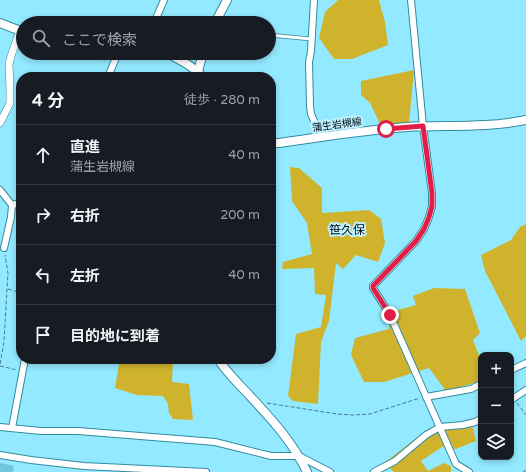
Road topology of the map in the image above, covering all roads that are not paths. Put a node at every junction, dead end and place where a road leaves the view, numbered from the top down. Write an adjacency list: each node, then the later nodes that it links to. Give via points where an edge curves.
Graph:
1 (164, 0): 5 (street)
2 (227, 0): 6 (main road)
3 (314, 0): 10 (street)
4 (411, 0): 20 (street)
5 (157, 16)
6 (219, 16)
7 (0, 23): 8 (main road)
8 (16, 30)
9 (276, 36): 10 (lane)
10 (312, 39): 21 (street, via 309,62 310,106 315,123)
11 (16, 45): 19 (street, via 9,64 10,103)
12 (115, 60): 15 (street)
13 (180, 60): 16 (main road)
14 (202, 60): 17 (main road)
15 (110, 72)
16 (196, 72)
17 (200, 72)
18 (526, 120): 20 (main road, 蒲生岩槻線, via 490,125)
19 (0, 123)
20 (423, 126): 21 (main road, 蒲生岩槻線); 33 (street, via 432,193 429,217 416,241 373,288 390,315)
21 (324, 137): 22 (main road, 蒲生岩槻線)
22 (276, 143)
23 (0, 190): 25 (street)
24 (16, 204): 25 (street)
25 (12, 205): 26 (street)
26 (4, 248)
27 (526, 363): 30 (street)
28 (24, 364): 38 (street)
29 (222, 364): 40 (main road, via 276,424)
30 (514, 369)
31 (478, 386): 33 (street, via 471,389)
32 (526, 390): 34 (street)
33 (426, 396): 37 (street)
34 (514, 398)
35 (478, 420): 37 (street)
36 (0, 426): 38 (street)
37 (440, 427): 44 (street); 45 (street, via 456,464)
38 (12, 428): 40 (street, via 215,442 271,456)
39 (0, 455): 41 (street, via 84,466)
40 (299, 456): 42 (main road); 43 (street)
41 (206, 472)
42 (307, 472)
43 (330, 472)
44 (374, 472)
45 (469, 472)

